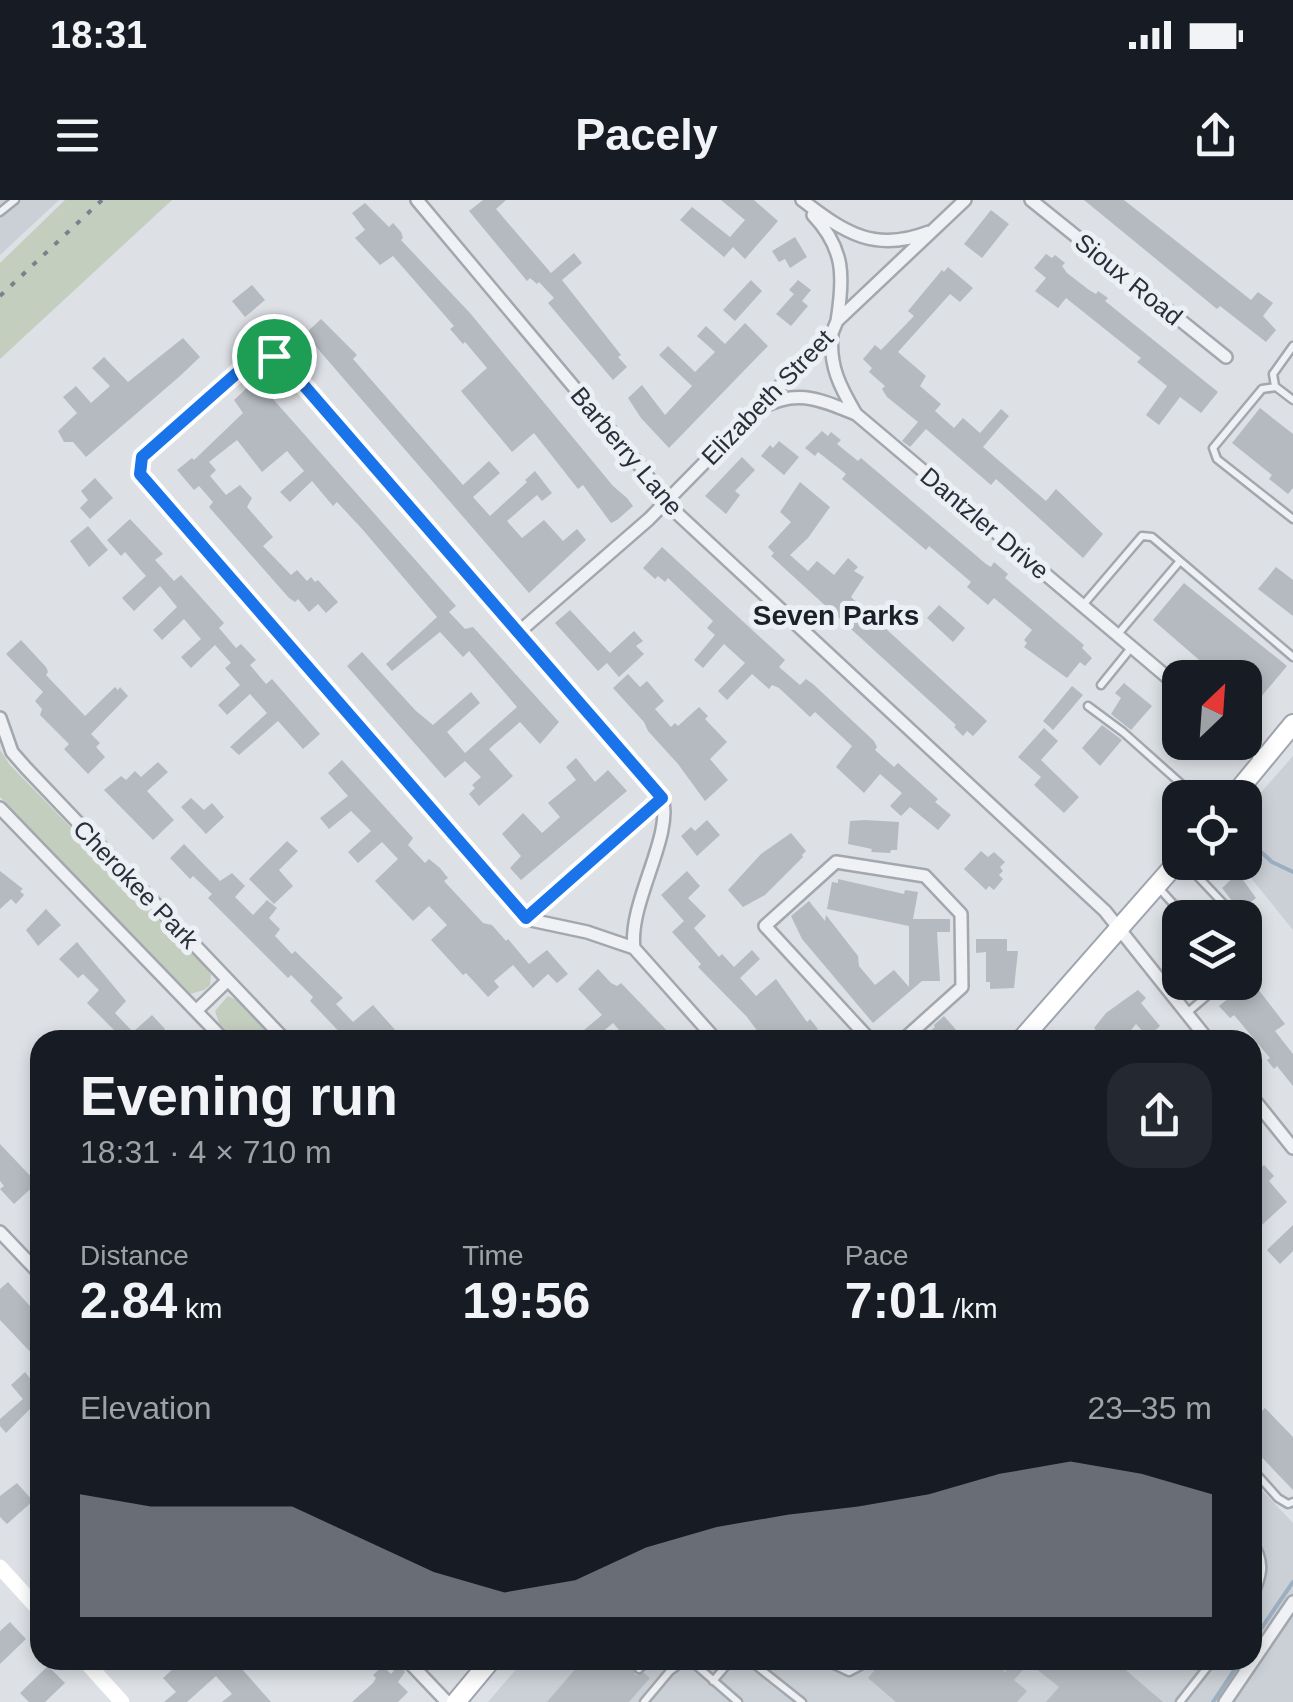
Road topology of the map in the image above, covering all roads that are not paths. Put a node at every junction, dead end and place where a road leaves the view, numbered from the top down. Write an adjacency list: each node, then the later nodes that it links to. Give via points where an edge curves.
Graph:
1 (15, 200): 6 (lane)
2 (417, 200): 15 (street, Barberry Lane)
3 (800, 200): 7 (street, via 846,231 874,240 902,242); 8 (street, Dantzler Drive, via 830,232 840,259)
4 (966, 200): 7 (street, Elizabeth Street)
5 (1031, 200): 10 (street, Sioux Road)
6 (0, 212)
7 (936, 229): 8 (street, Elizabeth Street)
8 (835, 327): 13 (street, Elizabeth Street); 14 (street, Dantzler Drive, via 830,349 836,381)
9 (1293, 346): 11 (lane, via 1273,374)
10 (1226, 357)
11 (1276, 387): 12 (lane); 16 (lane, via 1262,389 1213,452)
12 (1293, 400)
13 (749, 414): 14 (street, via 802,396); 15 (street, Elizabeth Street)
14 (856, 414): 18 (street, Dantzler Drive)
15 (666, 503): 19 (street, Elizabeth Street); 39 (street, Barberry Lane)
16 (1293, 518)
17 (1180, 561): 18 (lane, via 1142,536); 20 (lane); 22 (lane)
18 (1083, 606): 20 (street, Dantzler Drive)
19 (520, 632): 31 (street); 38 (street, via 281,359 254,358 140,461 144,479)
20 (1118, 635): 21 (street, Dantzler Drive)
21 (1132, 647): 23 (street, Dantzler Drive); 24 (lane)
22 (1293, 657)
23 (1162, 673)
24 (1101, 685)
25 (1088, 706): 29 (lane)
26 (0, 718): 41 (street, Cherokee Park, via 12,752)
27 (1293, 724): 28 (main road)
28 (1264, 760): 30 (main road)
29 (1176, 780)
30 (1247, 780)
31 (662, 798): 38 (street); 40 (street)
32 (0, 808): 43 (street, Cherokee Park)
33 (1163, 880): 35 (main road)
34 (1200, 880): 37 (lane)
35 (1157, 886): 36 (lane); 39 (main road)
36 (1170, 900)
37 (1220, 900)
38 (526, 918): 40 (street)
39 (1121, 928): 44 (street, Barberry Lane); 50 (main road)
40 (634, 948): 47 (street)
41 (228, 980): 43 (street); 46 (street, Cherokee Park)
42 (1202, 1000): 44 (lane)
43 (196, 1010): 45 (street, Cherokee Park)
44 (1187, 1013): 51 (street, Barberry Lane)
45 (215, 1030)
46 (276, 1030)
47 (707, 1030)
48 (861, 1030): 49 (street, via 765,926 836,862 925,876 961,914 962,987)
49 (913, 1030)
50 (1031, 1030)
51 (1200, 1030)
52 (1262, 1109): 53 (street)
53 (1293, 1148)
54 (0, 1232): 55 (street)
55 (30, 1264)
56 (1262, 1480): 57 (lane, via 1278,1498)
57 (1293, 1502)
58 (0, 1567): 59 (street)
59 (30, 1600)
60 (1293, 1602): 61 (street)
61 (1262, 1648)
62 (93, 1670): 72 (street)
63 (417, 1670): 73 (street)
64 (483, 1670): 74 (main road)
65 (672, 1670): 75 (lane)
66 (700, 1670): 71 (lane)
67 (722, 1670): 71 (lane)
68 (762, 1670): 77 (lane)
69 (1202, 1670): 78 (lane)
70 (1247, 1670): 79 (street)
71 (713, 1681): 76 (lane)
72 (122, 1702)
73 (447, 1702)
74 (456, 1702)
75 (644, 1702)
76 (738, 1702)
77 (802, 1702)
78 (1180, 1702)
79 (1225, 1702)

